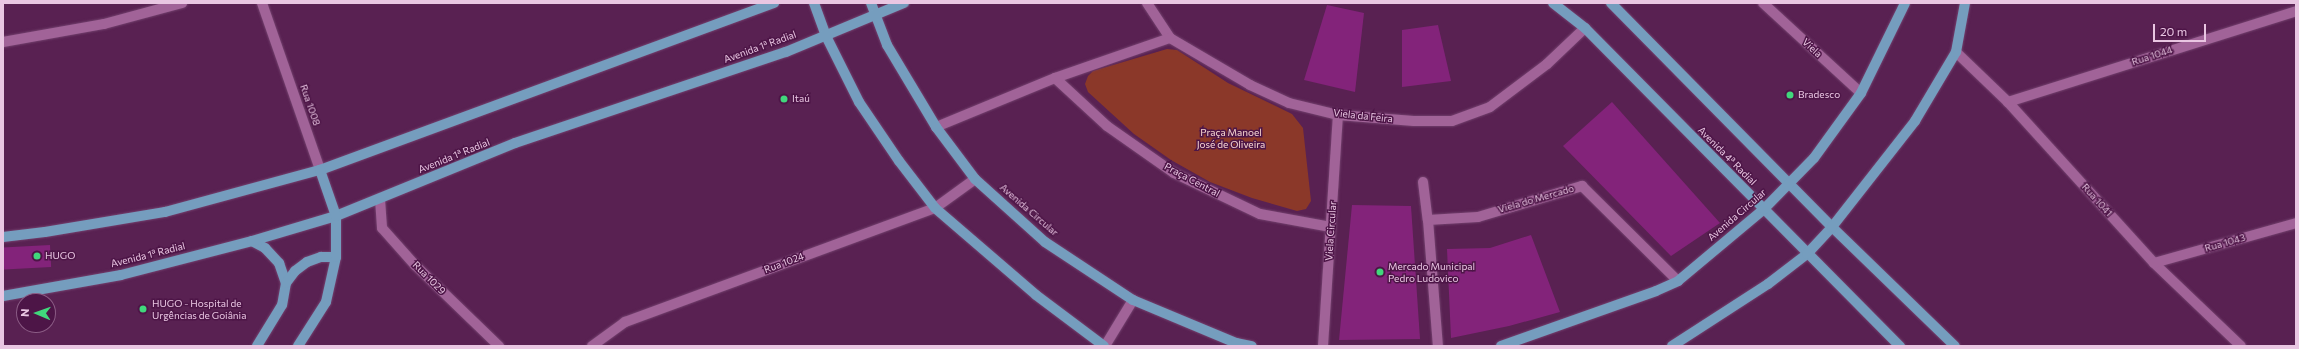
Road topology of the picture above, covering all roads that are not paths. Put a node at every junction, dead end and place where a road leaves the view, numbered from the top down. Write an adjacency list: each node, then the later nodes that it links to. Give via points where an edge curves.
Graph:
1 (182, 3): 18 (street, via 104,24)
2 (262, 3): 25 (street, Rua 1008)
3 (774, 3): 25 (main road)
4 (814, 3): 16 (main road)
5 (871, 3): 14 (main road, Avenida Circular)
6 (904, 3): 14 (main road, Avenida 1ª Radial)
7 (1147, 3): 17 (street, Viela da Feira)
8 (1553, 3): 15 (main road, Avenida 4ª Radial)
9 (1611, 3): 28 (main road)
10 (1763, 3): 21 (street, Viela)
11 (1905, 3): 21 (main road, Avenida Circular)
12 (1965, 3): 19 (main road)
13 (2296, 10): 22 (street, Rua 1044)
14 (874, 13): 16 (main road, Avenida 1ª Radial); 24 (main road, Avenida Circular, via 887,45)
15 (1585, 28): 23 (street, Viela da Feira, via 1547,64 1490,107 1452,121); 31 (main road, Avenida 4ª Radial)
16 (826, 34): 29 (main road, Avenida 1ª Radial, via 786,52 515,143); 30 (main road, via 860,102 899,161)
17 (1170, 38): 20 (street); 23 (street, Viela da Feira, via 1250,86 1289,103)
18 (3, 42)
19 (1956, 52): 22 (street, Rua 1041); 36 (main road, via 1915,121)
20 (1055, 78): 24 (street); 35 (street, Praça Central, via 1107,126 1174,173 1260,214)
21 (1861, 93): 28 (main road, Avenida Circular, via 1814,158)
22 (2008, 102): 41 (street, Rua 1041)
23 (1338, 115): 35 (street, Viela Circular)
24 (936, 127): 26 (main road, Avenida Circular)
25 (320, 170): 32 (main road, Rua 1008); 37 (main road, via 165,212)
26 (976, 179): 30 (street, Rua 1024); 45 (main road, Avenida Circular, via 1045,242)
27 (1423, 182): 33 (street)
28 (1791, 184): 31 (main road, Avenida Circular); 36 (main road)
29 (380, 199): 32 (main road, Avenida 1ª Radial); 48 (street, Rua 1029, via 382,228 415,265)
30 (935, 208): 49 (street, Rua 1024, via 625,322); 50 (main road, via 1036,295)
31 (1764, 209): 39 (main road, Avenida 4ª Radial); 42 (main road, Avenida Circular)
32 (336, 216): 38 (main road, Avenida 1ª Radial); 40 (main road, Rua 1008)
33 (1428, 220): 42 (street, Viela do Mercado, via 1478,217 1582,186); 53 (street)
34 (2296, 223): 41 (street, Rua 1043)
35 (1331, 227): 52 (street, Viela Circular)
36 (1832, 227): 39 (main road); 57 (main road)
37 (3, 237)
38 (252, 241): 43 (main road, via 265,248 280,263); 44 (main road, Avenida 1ª Radial, via 121,275)
39 (1806, 254): 55 (main road, via 1768,284); 56 (main road, Avenida 4ª Radial)
40 (336, 257): 43 (main road, via 321,257 307,262 295,271); 47 (main road, Rua 1008, via 326,302)
41 (2154, 263): 58 (street, Rua 1041)
42 (1678, 281): 54 (main road, Avenida Circular)
43 (286, 283): 46 (main road, via 282,305)
44 (3, 296)
45 (1133, 300): 50 (street); 51 (main road, Avenida Circular, via 1236,343)
46 (257, 346)
47 (298, 346)
48 (499, 346)
49 (592, 346)
50 (1104, 346)
51 (1252, 346)
52 (1323, 346)
53 (1438, 346)
54 (1502, 346)
55 (1672, 346)
56 (1900, 346)
57 (1955, 346)
58 (2241, 346)

